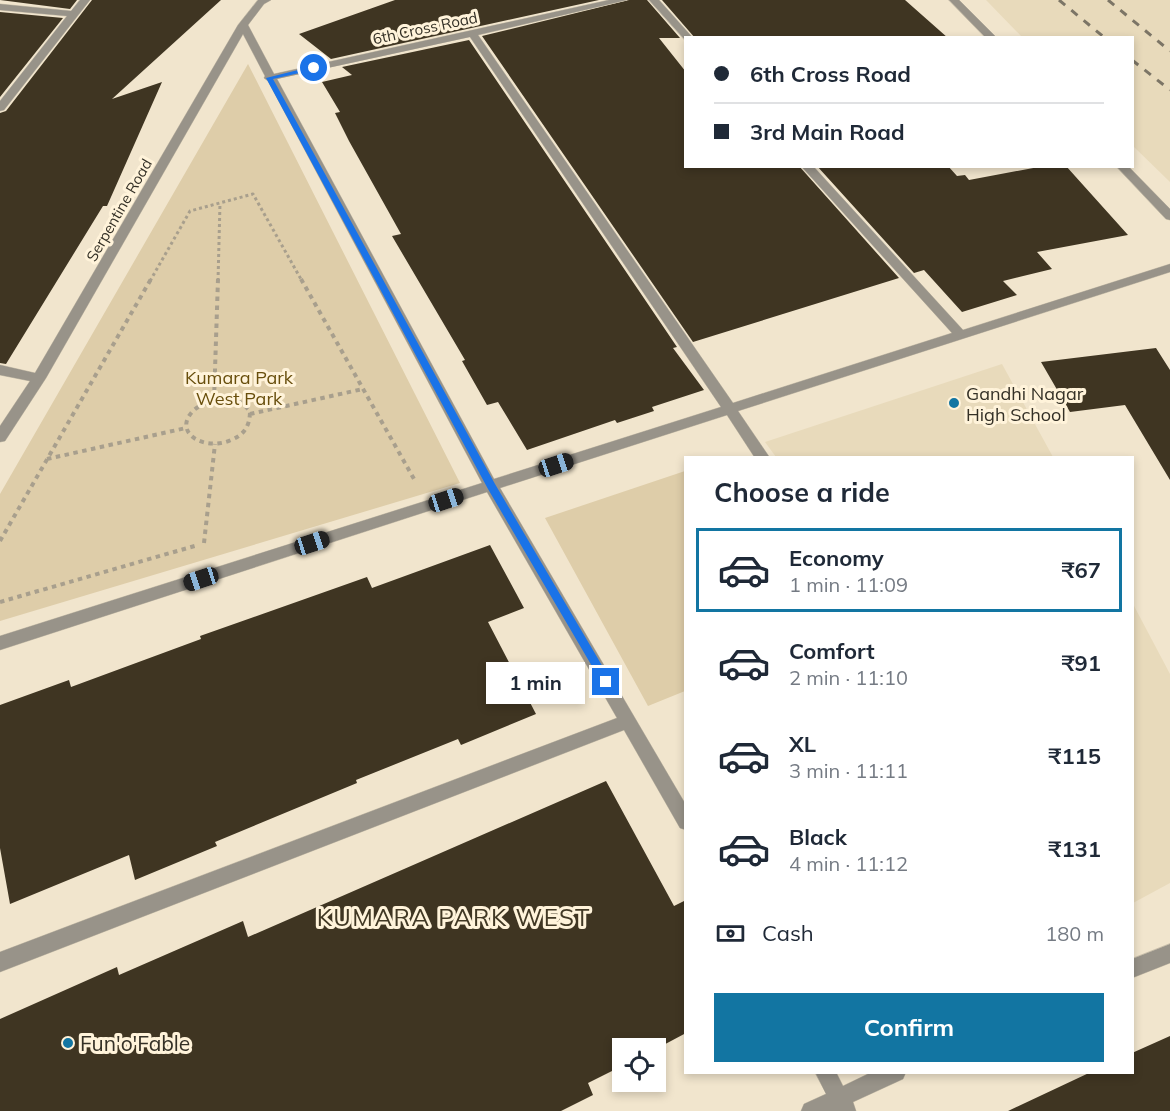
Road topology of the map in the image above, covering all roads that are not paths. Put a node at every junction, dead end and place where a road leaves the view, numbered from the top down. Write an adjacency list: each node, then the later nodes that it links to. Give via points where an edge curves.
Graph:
1 (85, 0): 7 (street)
2 (266, 0): 8 (street, Serpentine Road)
3 (622, 0): 9 (street, 6th Cross Road)
4 (654, 0): 10 (street)
5 (954, 0): 11 (street)
6 (0, 8): 7 (street)
7 (74, 14): 13 (street)
8 (243, 25): 12 (street); 20 (street, Serpentine Road)
9 (472, 33): 12 (street, 6th Cross Road); 21 (street)
10 (686, 36)
11 (990, 36)
12 (269, 78): 24 (street)
13 (0, 108)
14 (808, 168): 18 (street)
15 (1123, 168): 16 (street)
16 (1170, 216)
17 (1170, 268): 18 (street)
18 (961, 335): 21 (street)
19 (0, 370): 20 (street)
20 (39, 378): 22 (street, Serpentine Road)
21 (731, 409): 23 (street); 24 (street)
22 (0, 437)
23 (762, 456)
24 (491, 486): 25 (street); 26 (street)
25 (0, 643)
26 (629, 721): 27 (street); 29 (street)
27 (684, 818)
28 (1170, 953): 30 (street)
29 (0, 962)
30 (1134, 968)
31 (826, 1074): 33 (street)
32 (893, 1074): 33 (street)
33 (843, 1104): 34 (street)
34 (811, 1111)

